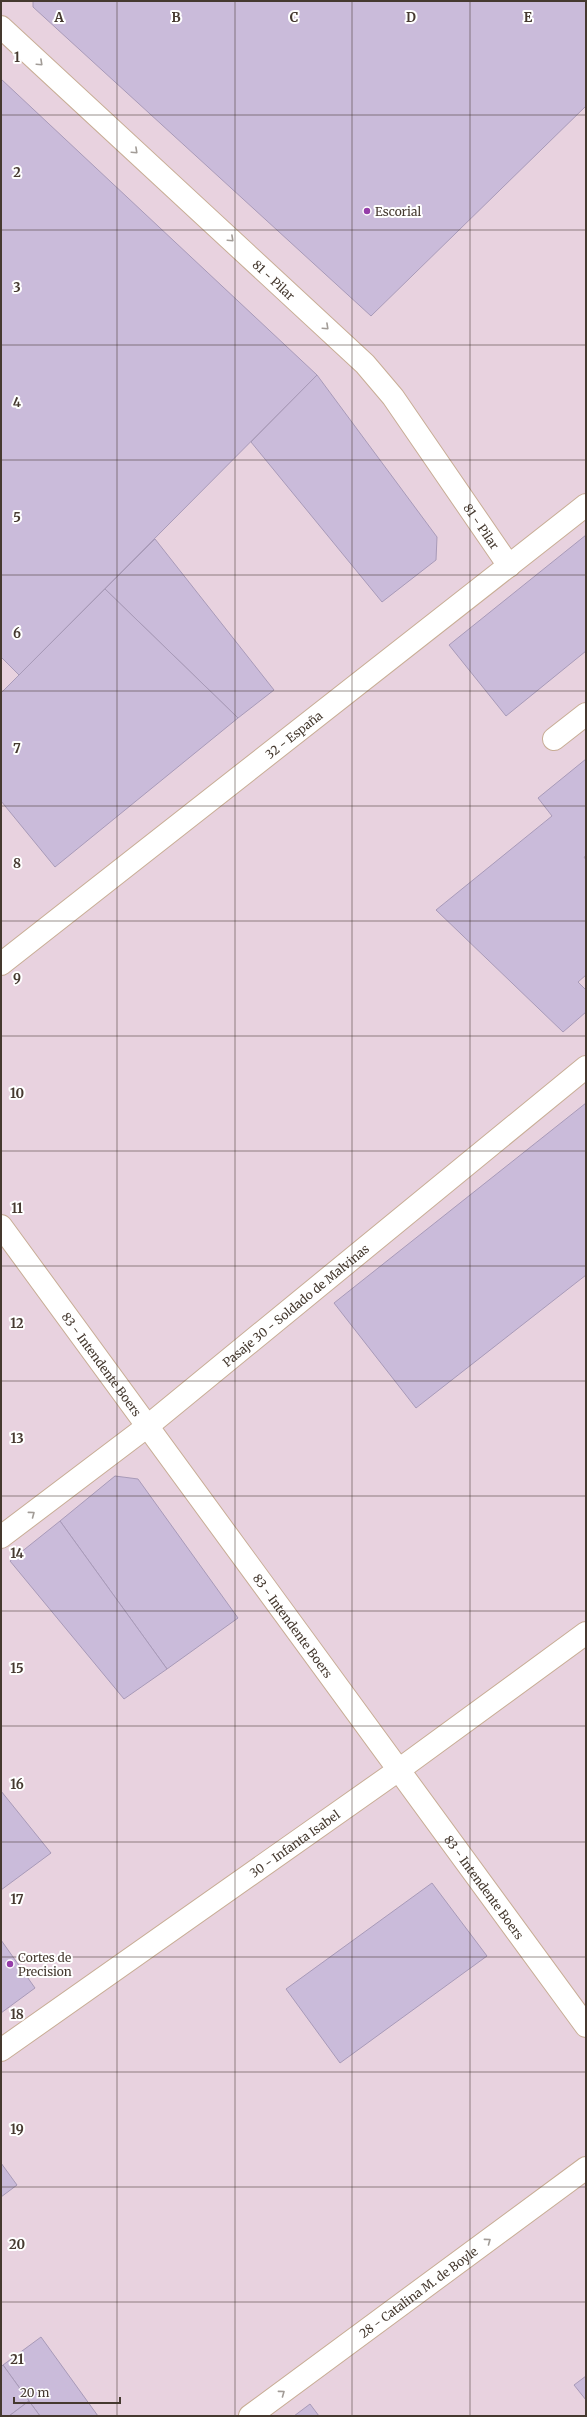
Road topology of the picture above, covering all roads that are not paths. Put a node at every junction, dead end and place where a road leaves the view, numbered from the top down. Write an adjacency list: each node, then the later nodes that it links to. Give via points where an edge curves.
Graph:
1 (1, 27): 3 (street, 81 - Pilar, one-way to 3, via 365,364 393,397)
2 (586, 505): 3 (street, 32 - España)
3 (509, 566): 6 (street, 32 - España)
4 (586, 714): 5 (street)
5 (554, 739)
6 (1, 964)
7 (586, 1067): 9 (street, Pasaje 30 - Soldado de Malvinas)
8 (1, 1226): 9 (street, 83 - Intendente Boers)
9 (149, 1425): 10 (street, Pasaje 30 - Soldado de Malvinas, one-way to 9); 12 (street, 83 - Intendente Boers)
10 (1, 1537)
11 (586, 1632): 12 (street, 30 - Infanta Isabel)
12 (400, 1769): 13 (street, 83 - Intendente Boers); 14 (street, 30 - Infanta Isabel)
13 (586, 2026)
14 (1, 2050)
15 (586, 2168): 16 (street, 28 - Catalina M. de Boyle, one-way to 15)
16 (250, 2416)

